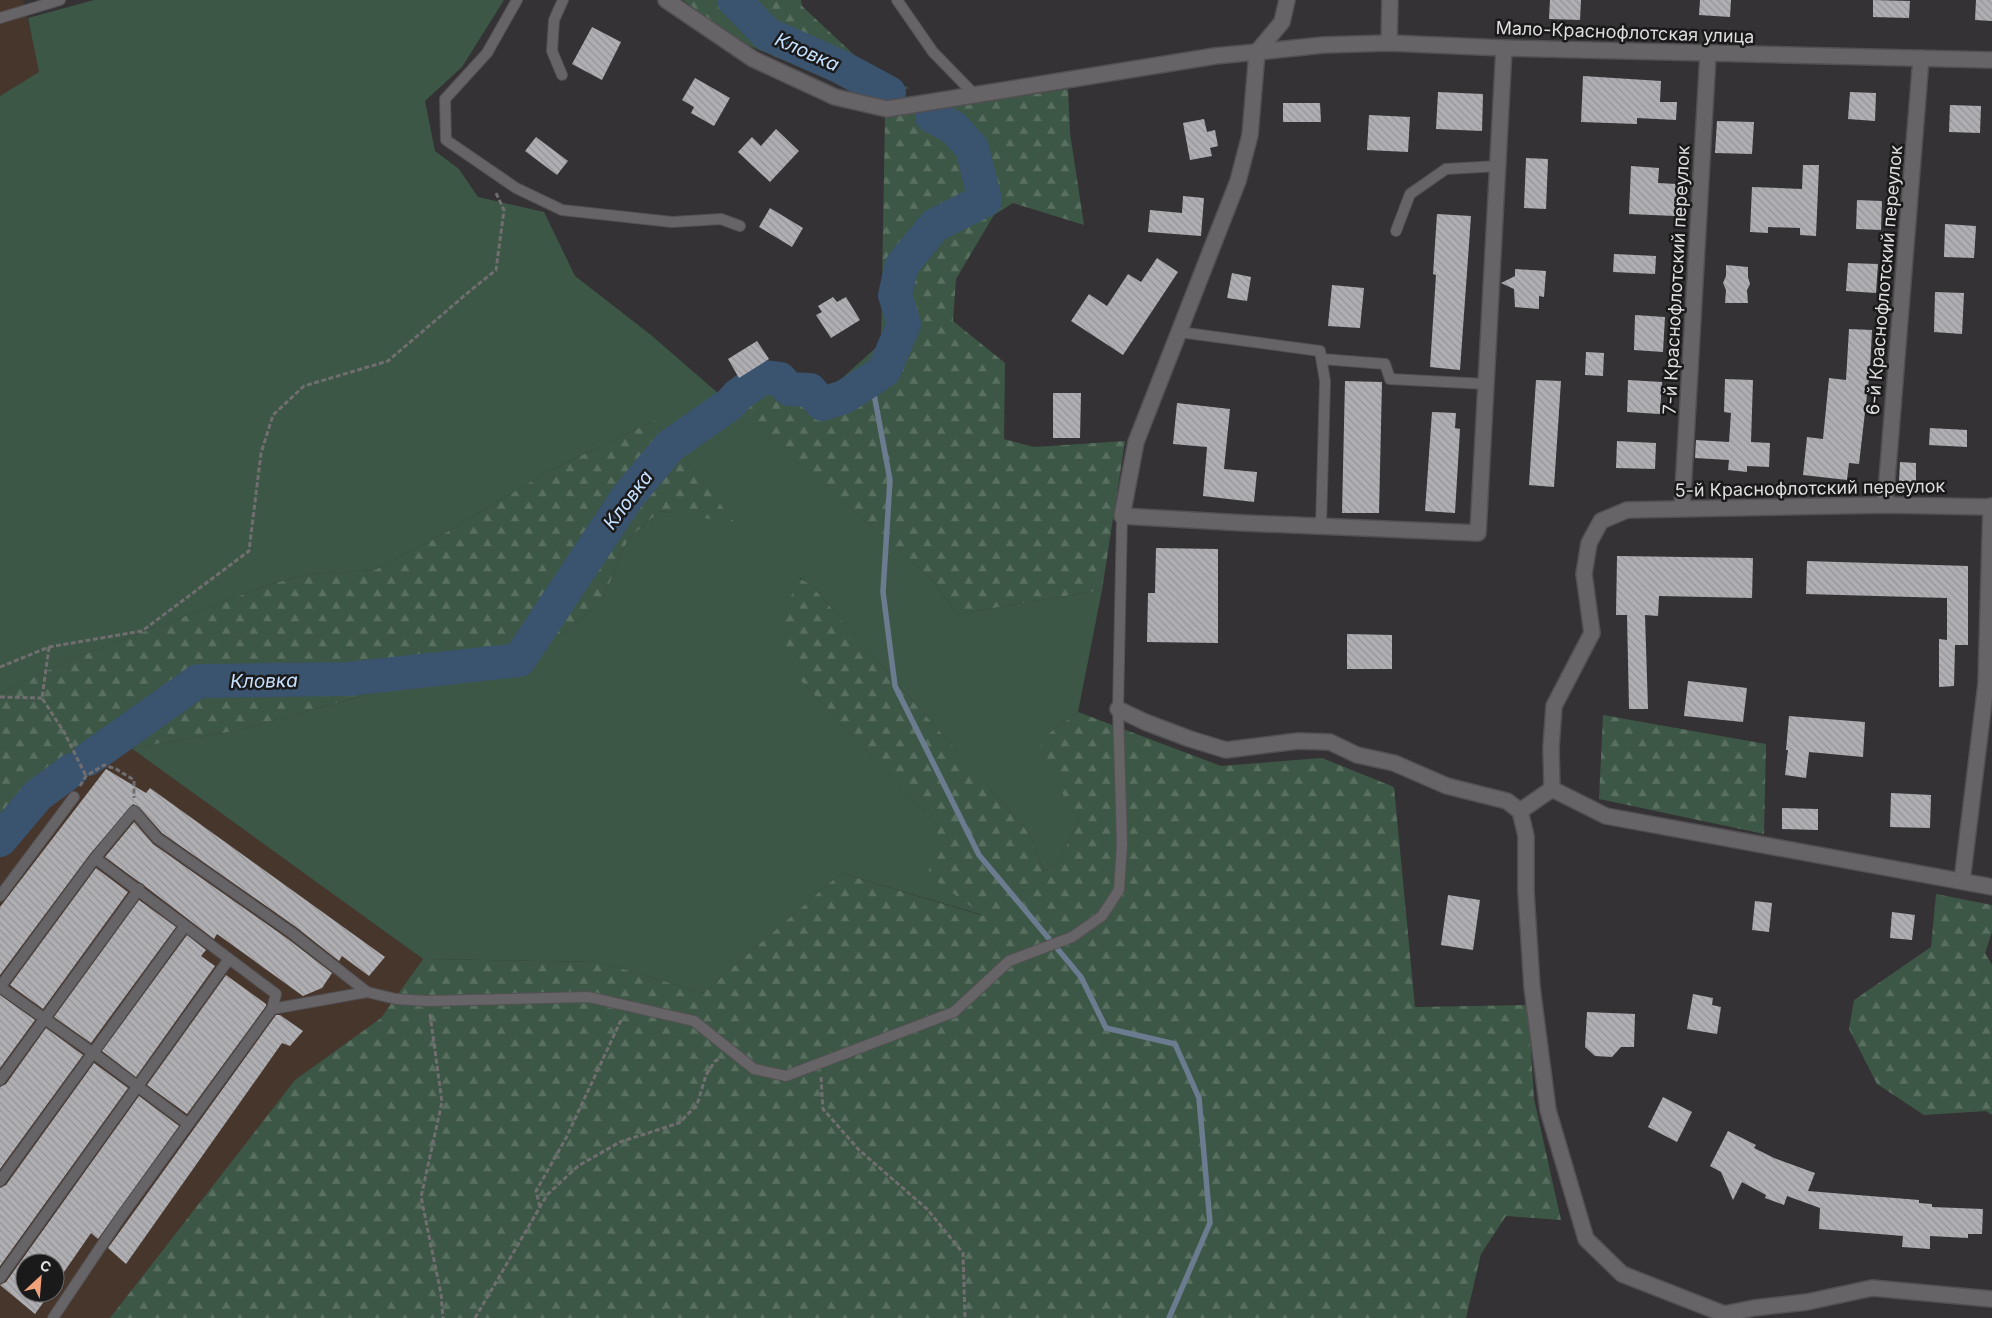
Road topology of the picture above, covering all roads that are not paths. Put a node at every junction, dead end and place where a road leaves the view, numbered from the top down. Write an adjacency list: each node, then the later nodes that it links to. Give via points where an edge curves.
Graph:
1 (60, 0): 8 (lane)
2 (517, 0): 18 (lane, via 487,53 445,99 446,140 516,188 562,210 672,222 721,219)
3 (563, 0): 15 (lane, via 554,20 552,51)
4 (666, 0): 16 (street, Мало-Краснофлотская улица, via 753,59 835,97 887,109)
5 (898, 0): 16 (lane, via 933,52)
6 (1287, 0): 11 (street, via 1282,22)
7 (1390, 0): 9 (street)
8 (0, 18)
9 (1389, 43): 10 (street, Мало-Краснофлотская улица); 11 (street, Мало-Краснофлотская улица, via 1323,44)
10 (1504, 48): 12 (street, Мало-Краснофлотская улица); 17 (street)
11 (1257, 52): 16 (street, Мало-Краснофлотская улица); 20 (street, via 1250,135 1238,181)
12 (1708, 54): 13 (street, Мало-Краснофлотская улица); 25 (street, 7-й Краснофлотский переулок)
13 (1921, 58): 14 (street, Мало-Краснофлотская улица); 23 (street, 6-й Краснофлотский переулок)
14 (1992, 60)
15 (562, 76)
16 (974, 94)
17 (1498, 166): 19 (lane, via 1446,168 1410,194); 22 (street)
18 (740, 226)
19 (1396, 232)
20 (1179, 332): 21 (lane, via 1320,351); 26 (street, via 1136,442)
21 (1322, 359): 22 (lane, via 1385,364 1390,379); 27 (lane, via 1325,380)
22 (1486, 384): 27 (street, via 1478,533)
23 (1885, 505): 24 (street, 5-й Краснофлотский переулок); 25 (street, 5-й Краснофлотский переулок)
24 (1992, 506): 33 (street, via 1986,684)
25 (1682, 508): 29 (street, 5-й Краснофлотский переулок, via 1628,510 1601,521 1589,543 1584,574 1592,633 1554,706)
26 (1122, 516): 27 (street); 28 (lane)
27 (1321, 526)
28 (1118, 709): 31 (street, via 1163,729 1226,750 1298,741 1330,742 1357,755 1394,763 1447,786 1507,801); 40 (lane, via 1120,881 1119,890 1102,916 1072,937 1009,961 954,1012 820,1064 786,1076 754,1068 694,1021 589,997 428,1001 396,999)
29 (1552, 789): 31 (street); 33 (street, via 1606,816)
30 (74, 798): 36 (lane)
31 (1520, 810): 49 (street, via 1526,836 1532,987 1548,1110 1586,1239 1622,1274 1724,1314 1807,1302 1872,1288)
32 (95, 858): 35 (lane); 39 (lane); 40 (lane, via 134,811 157,838 292,933)
33 (1962, 882): 34 (street)
34 (1992, 887)
35 (139, 889): 37 (lane); 42 (lane)
36 (0, 896)
37 (185, 926): 38 (lane); 43 (lane)
38 (229, 959): 41 (lane, via 276,994); 45 (lane)
39 (0, 987): 42 (lane)
40 (367, 992): 41 (lane)
41 (272, 1009): 46 (lane)
42 (44, 1019): 43 (lane); 44 (lane)
43 (93, 1052): 45 (lane); 47 (lane)
44 (0, 1080)
45 (138, 1086): 46 (lane); 48 (lane)
46 (188, 1124): 50 (lane, via 120,1218)
47 (0, 1181)
48 (0, 1278)
49 (1992, 1299)
50 (54, 1318)

